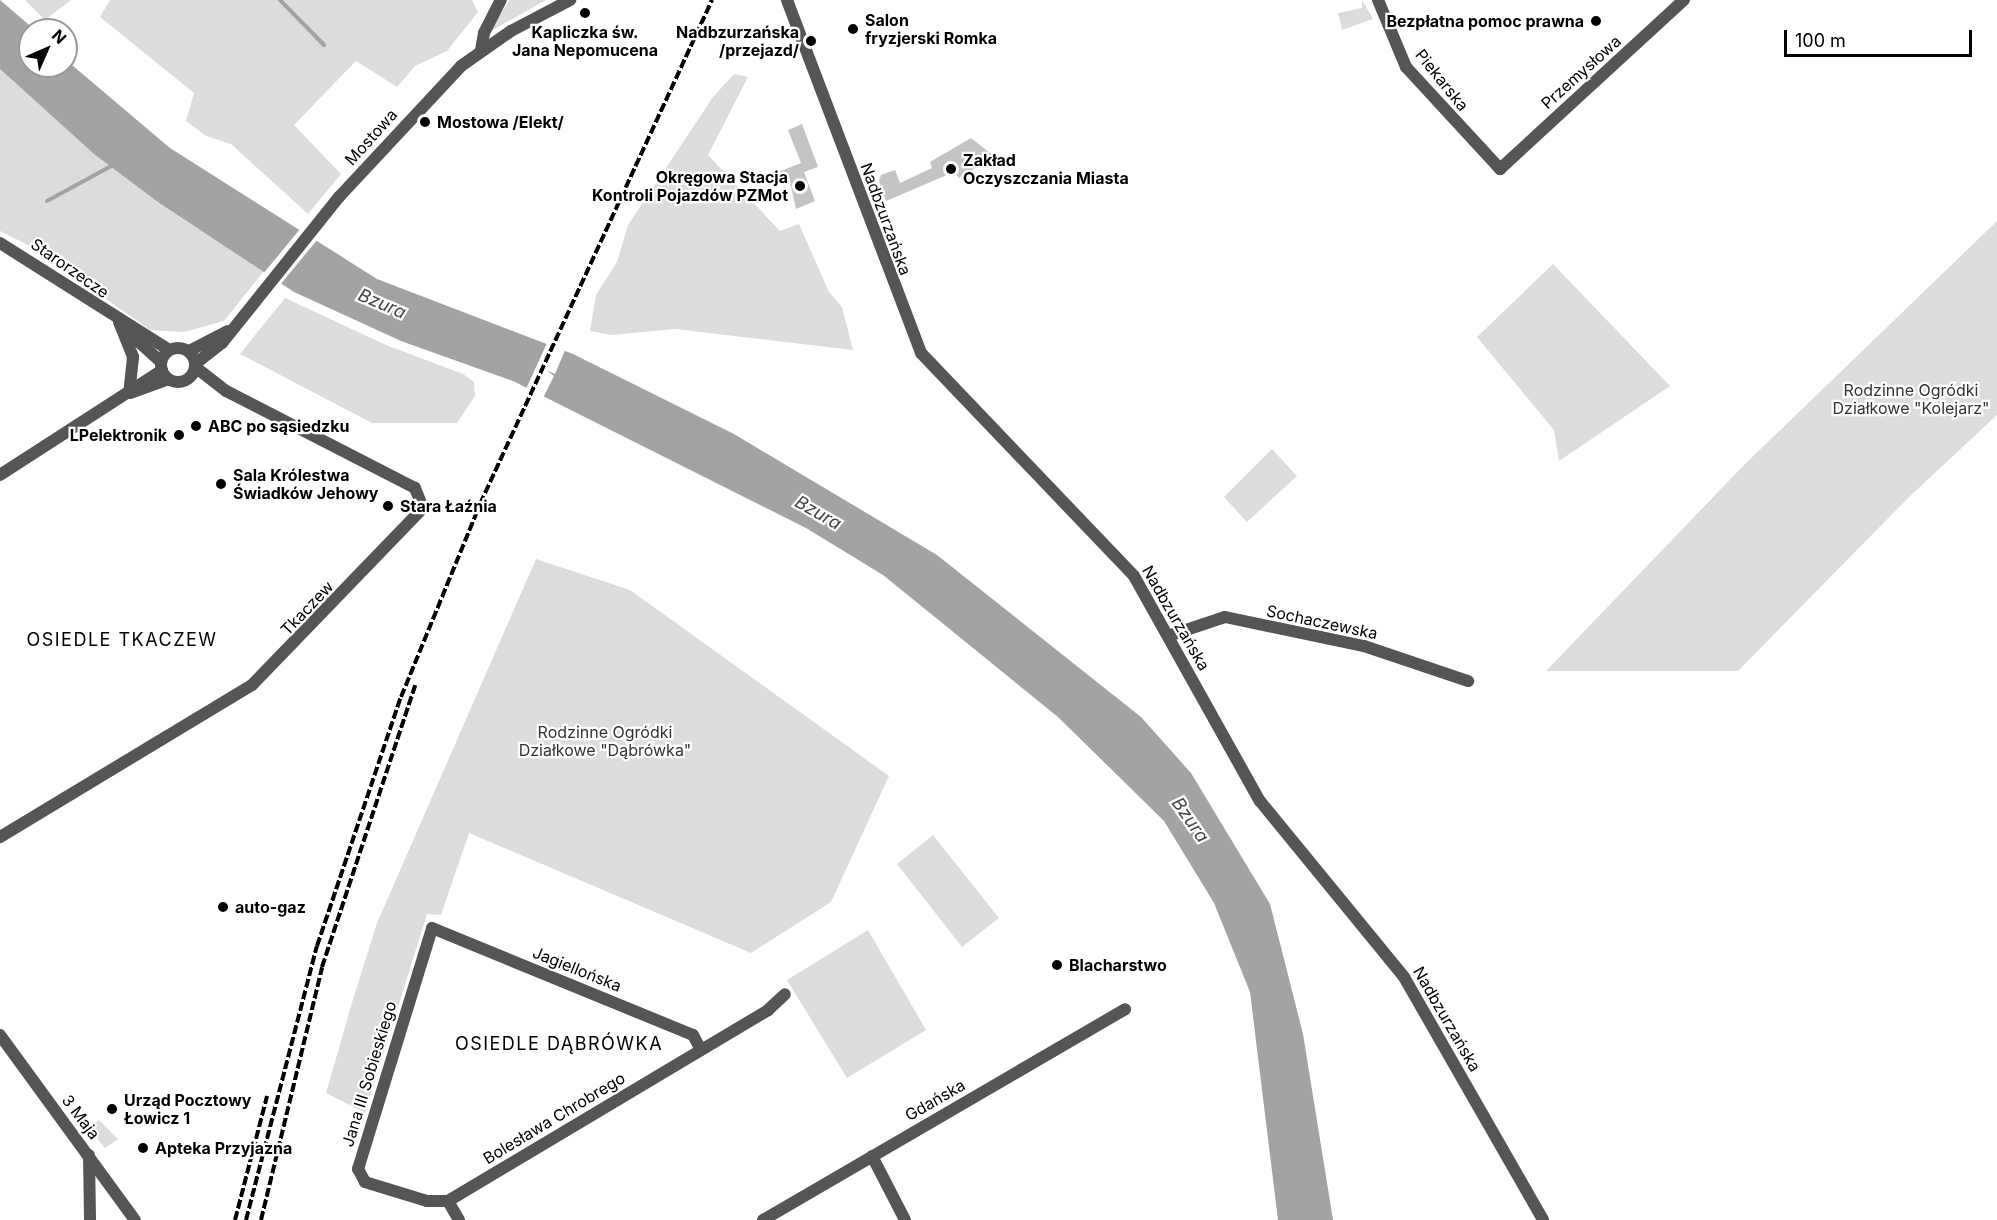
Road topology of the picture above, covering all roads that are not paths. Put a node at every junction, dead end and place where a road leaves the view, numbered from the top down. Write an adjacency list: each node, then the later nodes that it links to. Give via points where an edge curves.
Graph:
1 (501, 0): 6 (street, via 484,33)
2 (570, 0): 6 (street, Mostowa)
3 (787, 0): 19 (street, Nadbzurzańska, via 921,353 1125,565)
4 (1378, 0): 7 (street, Piekarska, via 1406,67)
5 (1684, 0): 7 (street, Przemysłowa)
6 (481, 50): 10 (street, Mostowa, via 428,98 339,197)
7 (1500, 169)
8 (0, 243): 9 (street, Starorzecze)
9 (120, 322): 11 (street, Starorzecze); 14 (street, Starorzecze); 17 (street, via 132,357)
10 (230, 330): 12 (street, Mostowa); 13 (street, Mostowa, via 222,343)
11 (169, 350): 12 (street); 14 (street)
12 (189, 351): 13 (street)
13 (195, 365): 15 (street); 16 (street, Tkaczew)
14 (164, 370): 15 (street, Tkaczew); 17 (street)
15 (188, 379): 16 (street, Tkaczew)
16 (226, 392): 21 (street, Tkaczew, via 415,488 423,508 252,684)
17 (129, 393): 18 (street)
18 (0, 475)
19 (1168, 636): 20 (street, Sochaczewska, via 1225,617 1364,646); 35 (street, Nadbzurzańska, via 1260,801 1404,977)
20 (1468, 681)
21 (0, 837)
22 (432, 928): 26 (street, Jagiellońska, via 693,1035); 29 (street, Jana III Sobieskiego, via 358,1169 365,1182 427,1201)
23 (786, 994): 26 (street, Bolesława Chrobrego, via 768,1010)
24 (1125, 1009): 28 (street, Gdańska)
25 (0, 1035): 27 (street, 3 Maja)
26 (701, 1050): 29 (street, Bolesława Chrobrego)
27 (89, 1155): 30 (street); 31 (street, 3 Maja)
28 (872, 1156): 33 (street, Gdańska); 34 (street)
29 (448, 1200): 32 (street)
30 (90, 1220)
31 (135, 1220)
32 (459, 1220)
33 (763, 1220)
34 (905, 1220)
35 (1543, 1220)

